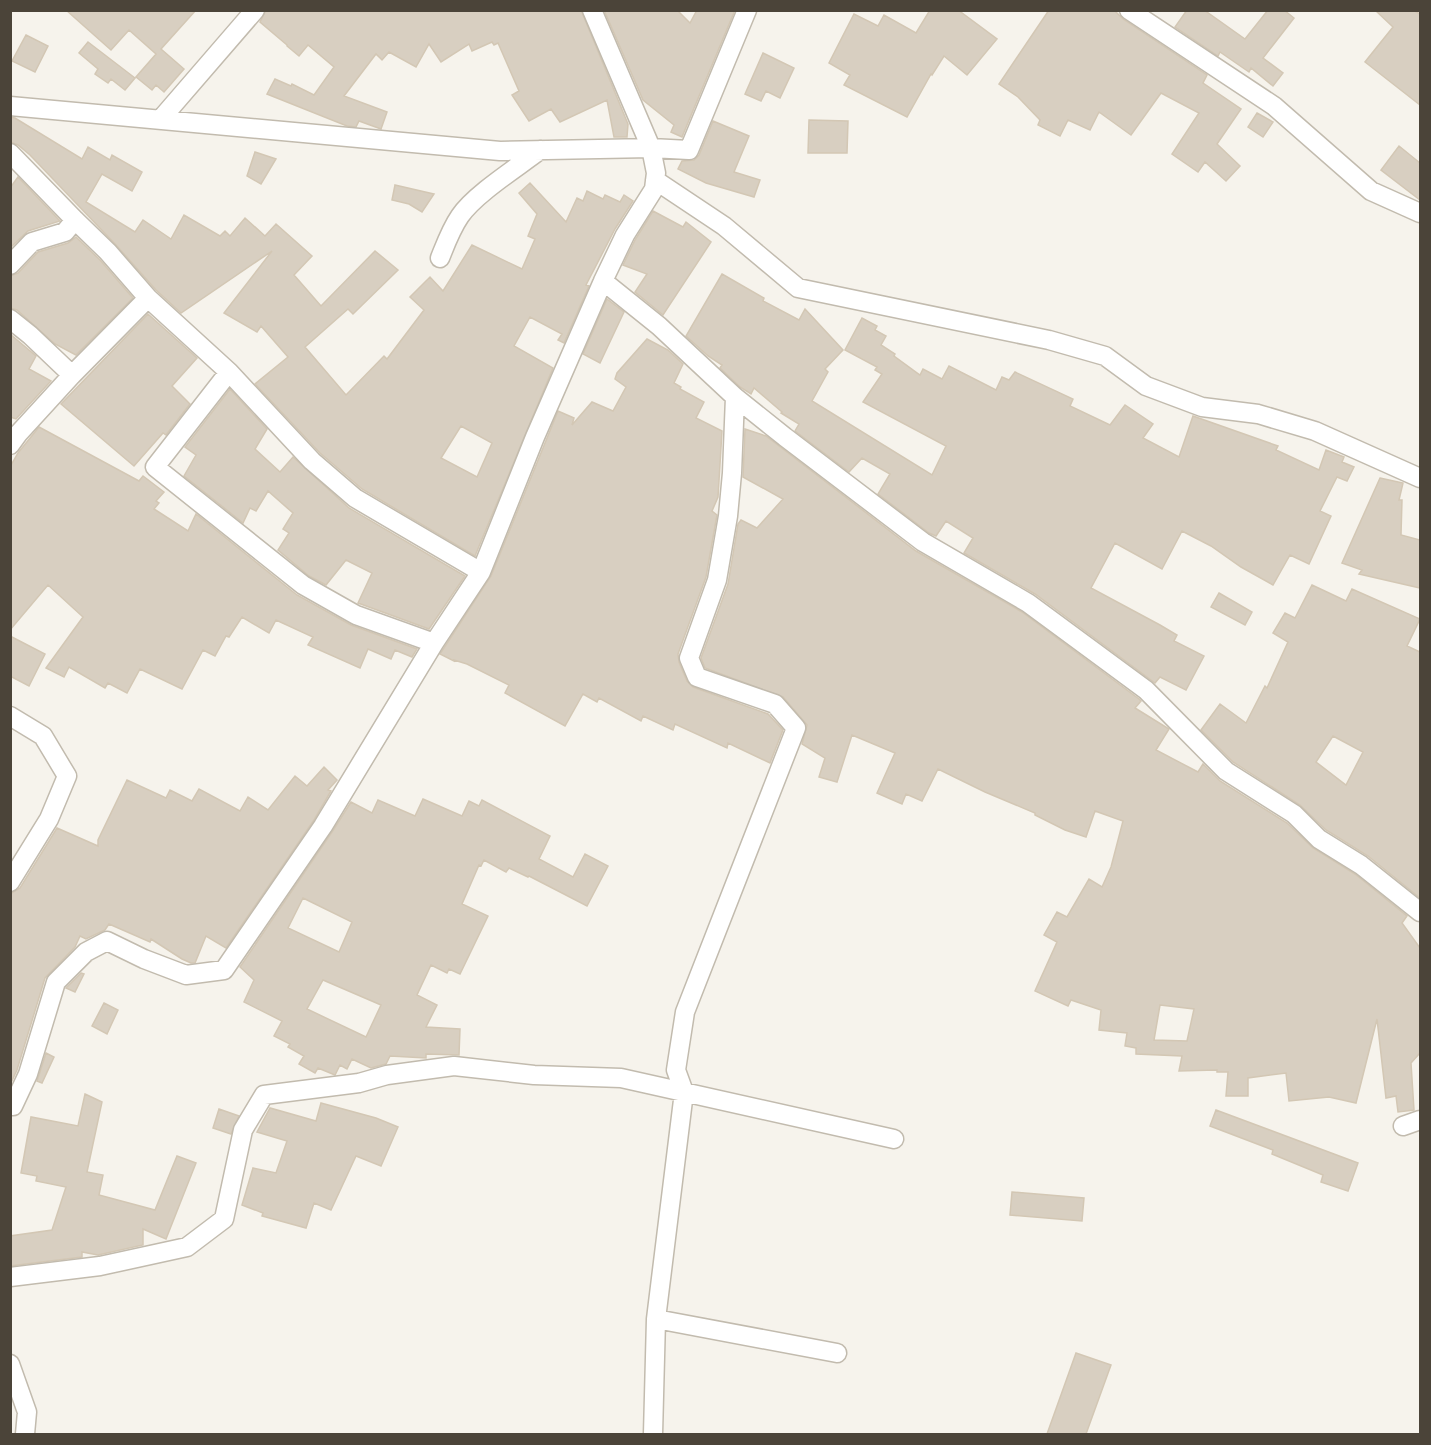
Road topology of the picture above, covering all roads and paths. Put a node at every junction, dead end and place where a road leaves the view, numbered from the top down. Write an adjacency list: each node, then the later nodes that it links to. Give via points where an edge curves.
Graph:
1 (255, 10): 6 (street)
2 (592, 10): 7 (street)
3 (747, 10): 7 (street, via 689,150)
4 (1129, 10): 11 (street, via 1274,106 1371,191)
5 (10, 106): 6 (street)
6 (160, 120): 8 (street, via 422,144)
7 (651, 148): 8 (street); 10 (street)
8 (540, 150): 13 (street, via 462,214)
9 (10, 153): 12 (street)
10 (655, 180): 15 (street, via 654,189 625,235); 22 (street, via 724,226 798,288 1049,340 1105,356 1146,386 1202,407 1258,414 1315,431)
11 (1420, 213)
12 (75, 220): 14 (street, via 65,232 32,242); 16 (street)
13 (440, 258)
14 (10, 265)
15 (603, 281): 20 (street, via 659,326); 23 (street)
16 (148, 298): 18 (street); 19 (street)
17 (10, 319): 19 (street)
18 (229, 372): 23 (street, via 312,461 355,498); 24 (street, via 155,467 303,585 356,615)
19 (72, 375): 21 (street)
20 (735, 397): 27 (street, via 923,542 1028,603 1146,690 1226,771 1294,814 1319,839 1361,865); 28 (street, via 728,516 717,580 689,658 697,677 775,704 796,728 686,1012 676,1070)
21 (13, 436)
22 (1420, 478)
23 (481, 572): 24 (street)
24 (434, 643): 29 (street, via 323,826 224,970 186,975 107,941 86,952 56,982 28,1074)
25 (10, 716): 26 (street, via 43,736 67,776 49,819)
26 (10, 882)
27 (1420, 912)
28 (684, 1092): 32 (street); 33 (street, via 621,1078 534,1076 454,1066 264,1095 243,1130 224,1219 187,1246 100,1266); 34 (street)
29 (10, 1106)
30 (1420, 1120): 31 (street)
31 (1403, 1126)
32 (894, 1139)
33 (10, 1277)
34 (656, 1319): 35 (street); 38 (street)
35 (837, 1353)
36 (10, 1364): 37 (street, via 27,1412)
37 (25, 1434)
38 (653, 1434)

